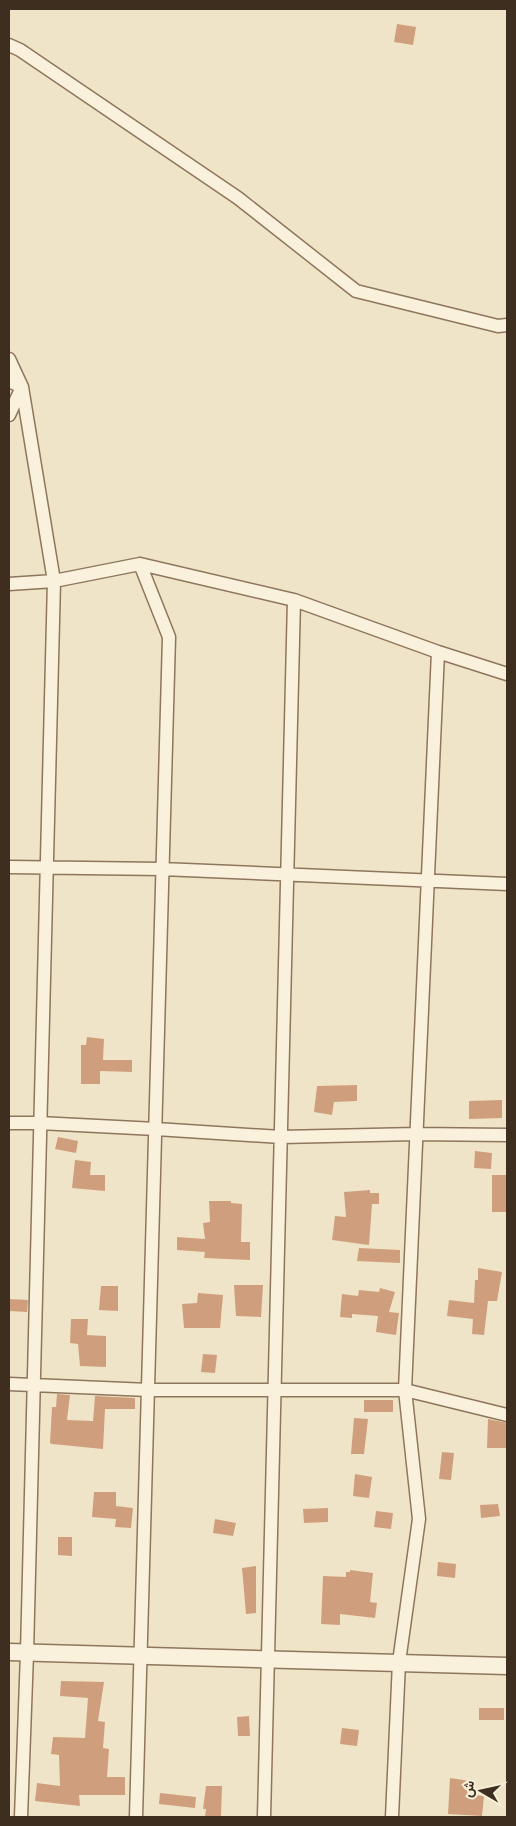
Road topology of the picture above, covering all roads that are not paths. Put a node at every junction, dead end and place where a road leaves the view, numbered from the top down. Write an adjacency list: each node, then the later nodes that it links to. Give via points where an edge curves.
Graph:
1 (9, 45): 2 (street, via 238,198 356,291)
2 (507, 326)
3 (9, 359): 5 (street)
4 (9, 381): 5 (street)
5 (22, 387): 6 (street); 8 (street)
6 (9, 415)
7 (140, 564): 8 (street); 10 (street); 15 (street, via 169,637)
8 (54, 581): 9 (street); 14 (street)
9 (9, 584)
10 (294, 600): 11 (street); 16 (street)
11 (438, 652): 12 (street); 17 (street)
12 (507, 674)
13 (9, 866): 14 (street)
14 (46, 868): 15 (street); 20 (street)
15 (162, 869): 16 (street); 21 (street)
16 (287, 875): 17 (street); 24 (street)
17 (428, 881): 18 (street); 22 (street)
18 (507, 884)
19 (9, 1123): 20 (street)
20 (40, 1123): 21 (street); 26 (street)
21 (156, 1129): 24 (street); 27 (street)
22 (416, 1134): 23 (street); 24 (street); 29 (street)
23 (507, 1135)
24 (281, 1137): 28 (street)
25 (9, 1384): 26 (street)
26 (32, 1386): 27 (street); 32 (street)
27 (148, 1390): 28 (street); 33 (street)
28 (274, 1390): 29 (street); 34 (street)
29 (405, 1390): 30 (street); 35 (street, via 419,1519)
30 (507, 1415)
31 (9, 1652): 32 (street)
32 (27, 1653): 33 (street); 37 (street)
33 (142, 1654): 34 (street); 38 (street)
34 (268, 1658): 35 (street); 39 (street)
35 (399, 1662): 36 (street); 40 (street)
36 (507, 1666)
37 (21, 1817)
38 (136, 1817)
39 (264, 1817)
40 (392, 1817)

